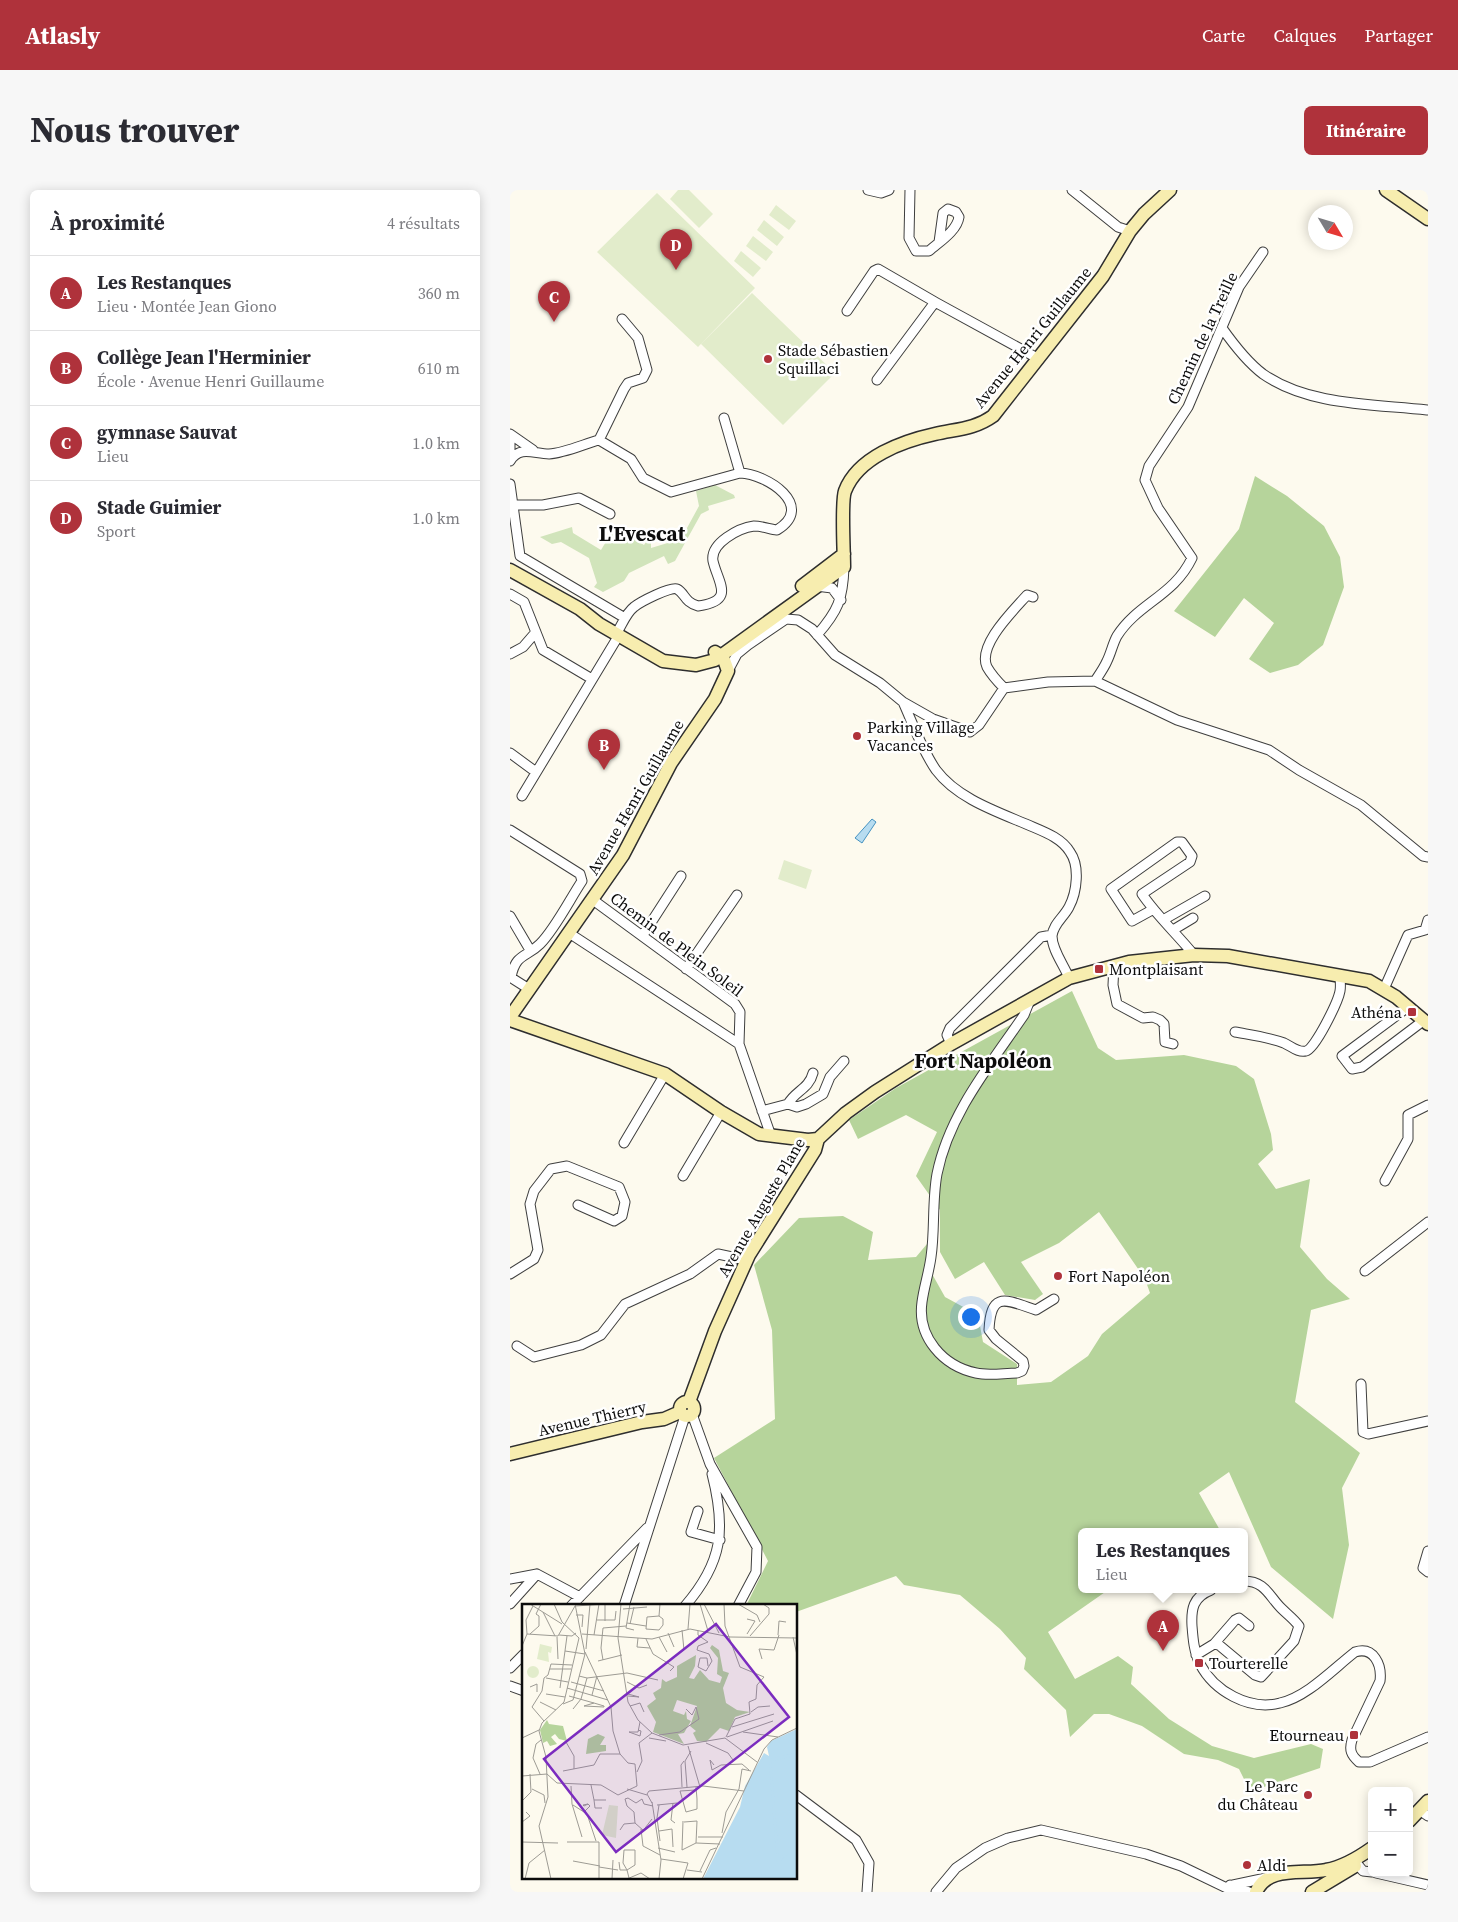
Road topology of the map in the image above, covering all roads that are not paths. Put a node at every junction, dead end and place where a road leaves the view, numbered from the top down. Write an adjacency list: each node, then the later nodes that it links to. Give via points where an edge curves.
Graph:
1 (868, 190): 2 (street, via 881,193)
2 (889, 190)
3 (910, 190): 11 (street, via 908,238 916,251 929,251)
4 (1072, 190): 10 (street, via 1118,227)
5 (1170, 190): 10 (street, Avenue Henri Guillaume)
6 (1386, 190): 9 (street)
7 (1398, 190): 8 (street)
8 (1428, 211)
9 (1428, 219)
10 (1130, 231): 17 (street, Avenue Henri Guillaume, via 1103,276)
11 (939, 242)
12 (1263, 252): 16 (street, Chemin de la Treille, via 1239,287)
13 (934, 302): 14 (street, via 878,269); 17 (street); 18 (street)
14 (847, 311)
15 (622, 319): 22 (street, via 638,338 647,370 643,378 628,383)
16 (1222, 328): 19 (street, via 1239,351 1263,374 1296,392 1343,401); 44 (street, Chemin de la Treille, via 1188,407 1148,466 1145,480 1158,508 1192,558 1179,580 1141,609 1117,636 1108,661)
17 (1040, 359): 30 (street, Avenue Henri Guillaume, via 993,416 980,425 909,440 869,461 854,475 844,492)
18 (876, 380)
19 (1427, 410)
20 (724, 418): 26 (street)
21 (510, 434): 24 (street)
22 (599, 440): 24 (street, via 550,454); 26 (street, via 631,459 643,478 671,492)
23 (510, 442): 25 (street)
24 (533, 450): 25 (street, via 514,454)
25 (510, 462)
26 (740, 473): 36 (street, via 752,473 789,498 792,507 785,525 777,530 755,526 718,544 713,552 713,561 723,586 715,602 698,606 684,599 675,588 668,589 634,607)
27 (510, 484): 28 (street)
28 (514, 505): 29 (street, via 542,505 579,498); 36 (street, via 519,552 524,561)
29 (610, 514)
30 (844, 560): 32 (street); 35 (street, Avenue Henri Guillaume); 41 (street, via 774,607)
31 (510, 570): 38 (street, via 580,608)
32 (816, 586): 35 (street, via 832,588); 41 (street)
33 (510, 594): 37 (street, via 524,602)
34 (1033, 597): 45 (street, via 1027,595 990,641 985,653 986,666)
35 (841, 600): 39 (street, Avenue Henri Guillaume, via 835,614)
36 (625, 618): 38 (street)
37 (536, 632): 40 (street, via 523,647); 43 (street, via 543,650)
38 (618, 635): 41 (street, via 674,664 696,665); 43 (street)
39 (817, 635): 42 (street, Avenue Henri Guillaume, via 798,620 786,620 737,654); 47 (street, via 835,655 880,683)
40 (510, 654)
41 (717, 655): 42 (street); 46 (street)
42 (728, 671): 46 (street, Avenue Henri Guillaume)
43 (592, 679): 49 (street)
44 (1095, 681): 45 (street, via 1048,682); 52 (street, via 1177,720 1269,750 1361,805)
45 (1004, 688): 47 (street, via 970,732 933,719)
46 (719, 691): 56 (street, Avenue Henri Guillaume, via 679,750 630,845)
47 (903, 702): 65 (street, via 936,770 948,783 977,802 1055,837 1070,851 1076,870 1072,899)
48 (510, 754): 49 (street)
49 (536, 772): 50 (street)
50 (522, 796)
51 (510, 830): 66 (street, via 580,874 582,882 540,944)
52 (1428, 857)
53 (682, 876): 64 (street)
54 (736, 895): 71 (street)
55 (1205, 896): 60 (street)
56 (593, 900): 63 (street, Avenue Henri Guillaume); 64 (street, Chemin de Plein Soleil)
57 (1152, 910): 57 (street, via 1142,894 1190,862 1192,856 1182,842 1177,842 1111,889 1132,921); 60 (street)
58 (510, 916): 66 (street)
59 (1193, 918): 62 (street)
60 (1163, 920): 62 (street)
61 (1428, 920): 76 (street, via 1425,930 1408,935)
62 (1173, 930): 67 (street)
63 (570, 933): 75 (street, Avenue Henri Guillaume); 82 (street)
64 (643, 935): 71 (street, Chemin de Plein Soleil)
65 (1052, 935): 74 (street); 83 (street, via 1041,937 950,1028 947,1035)
66 (530, 950): 68 (street)
67 (1194, 955): 70 (street); 72 (street, via 1228,956)
68 (519, 957): 69 (street); 73 (street)
69 (510, 962)
70 (1114, 965): 74 (street); 84 (street, via 1113,985 1117,1004 1143,1018 1153,1016 1160,1020 1164,1024 1165,1042)
71 (686, 969): 82 (street, Chemin de Plein Soleil, via 734,1004 740,1012)
72 (1340, 976): 76 (street, via 1368,981); 81 (street, via 1340,993 1312,1048 1307,1051 1266,1037)
73 (510, 977): 75 (street)
74 (1069, 978): 77 (street)
75 (530, 989): 79 (street, Avenue Henri Guillaume)
76 (1384, 989): 78 (street)
77 (1030, 1000): 83 (street); 102 (street, via 1024,1015 956,1119 942,1154 937,1176 931,1258 922,1304 925,1333 939,1354 955,1365 977,1373 1018,1373 1022,1371 1023,1361 989,1330 990,1311 994,1304 1007,1300 1036,1310)
78 (1408, 1007): 80 (street); 80 (street, via 1342,1056 1352,1069 1362,1067)
79 (510, 1018): 87 (street)
80 (1425, 1022)
81 (1235, 1032)
82 (739, 1044): 90 (street)
83 (951, 1044): 93 (street, via 875,1092)
84 (1173, 1044)
85 (844, 1061): 88 (street, via 830,1077 823,1094 797,1108)
86 (813, 1073): 88 (street, via 811,1083)
87 (665, 1074): 91 (street); 94 (street)
88 (788, 1104): 90 (street)
89 (1428, 1104): 96 (street, via 1408,1115 1408,1139)
90 (762, 1111): 92 (street)
91 (721, 1112): 92 (street, via 759,1134); 95 (street)
92 (771, 1136): 93 (street)
93 (818, 1139): 99 (street, Avenue Auguste Plane, via 815,1150)
94 (624, 1143)
95 (683, 1176)
96 (1385, 1181)
97 (578, 1204): 101 (street, via 614,1221 622,1216 625,1202 620,1187 567,1166 551,1169 534,1191 530,1204 538,1250 534,1259)
98 (1428, 1222): 100 (street)
99 (746, 1260): 103 (street, via 718,1254 690,1274 625,1304 601,1335 581,1345 534,1357); 105 (street, Avenue Auguste Plane, via 715,1331)
100 (1365, 1271)
101 (510, 1274)
102 (1054, 1299)
103 (517, 1346)
104 (1361, 1384): 106 (street, via 1363,1432 1368,1434)
105 (687, 1411): 107 (street, Avenue Thierry); 108 (street); 110 (street, Avenue Auguste Plane)
106 (1428, 1421)
107 (510, 1454)
108 (710, 1464): 111 (street, via 720,1505); 123 (street, via 757,1547 756,1572)
109 (698, 1511): 111 (street, via 691,1532)
110 (649, 1526): 118 (street, Avenue Auguste Plane); 121 (street)
111 (720, 1540): 122 (street, via 702,1586)
112 (1428, 1551): 113 (street, via 1422,1568)
113 (1428, 1572)
114 (537, 1574): 115 (street); 118 (street); 119 (street)
115 (510, 1579)
116 (1248, 1582): 125 (street, via 1260,1584 1271,1593 1299,1626 1297,1636 1262,1677)
117 (1204, 1593): 126 (street, via 1192,1607)
118 (580, 1597): 120 (street, Avenue Auguste Plane)
119 (510, 1604)
120 (573, 1604)
121 (625, 1604)
122 (687, 1604)
123 (739, 1604)
124 (1250, 1626): 125 (street, via 1238,1618)
125 (1214, 1644): 126 (street)
126 (1196, 1655): 129 (street, via 1208,1677 1226,1692 1240,1700 1270,1705 1299,1694 1354,1652 1367,1652 1378,1661 1380,1681 1352,1740 1350,1751 1353,1756 1359,1762 1370,1762)
127 (522, 1656): 128 (street)
128 (510, 1668)
129 (1428, 1737)
130 (798, 1796): 143 (street, via 856,1840 869,1863)
131 (1428, 1801): 133 (street)
132 (1427, 1814): 134 (street)
133 (1413, 1817)
134 (1413, 1826)
135 (1368, 1850): 140 (street, via 1326,1870 1283,1873)
136 (1368, 1859): 137 (street)
137 (1358, 1865): 138 (street); 147 (street)
138 (1368, 1871)
139 (1393, 1877): 141 (street)
140 (1267, 1878): 142 (street); 146 (street)
141 (1428, 1885)
142 (1234, 1889): 144 (street, via 1146,1854 1042,1830 1017,1835 985,1848 956,1868); 145 (street)
143 (867, 1892)
144 (936, 1892)
145 (1249, 1892)
146 (1256, 1892)
147 (1312, 1892)

